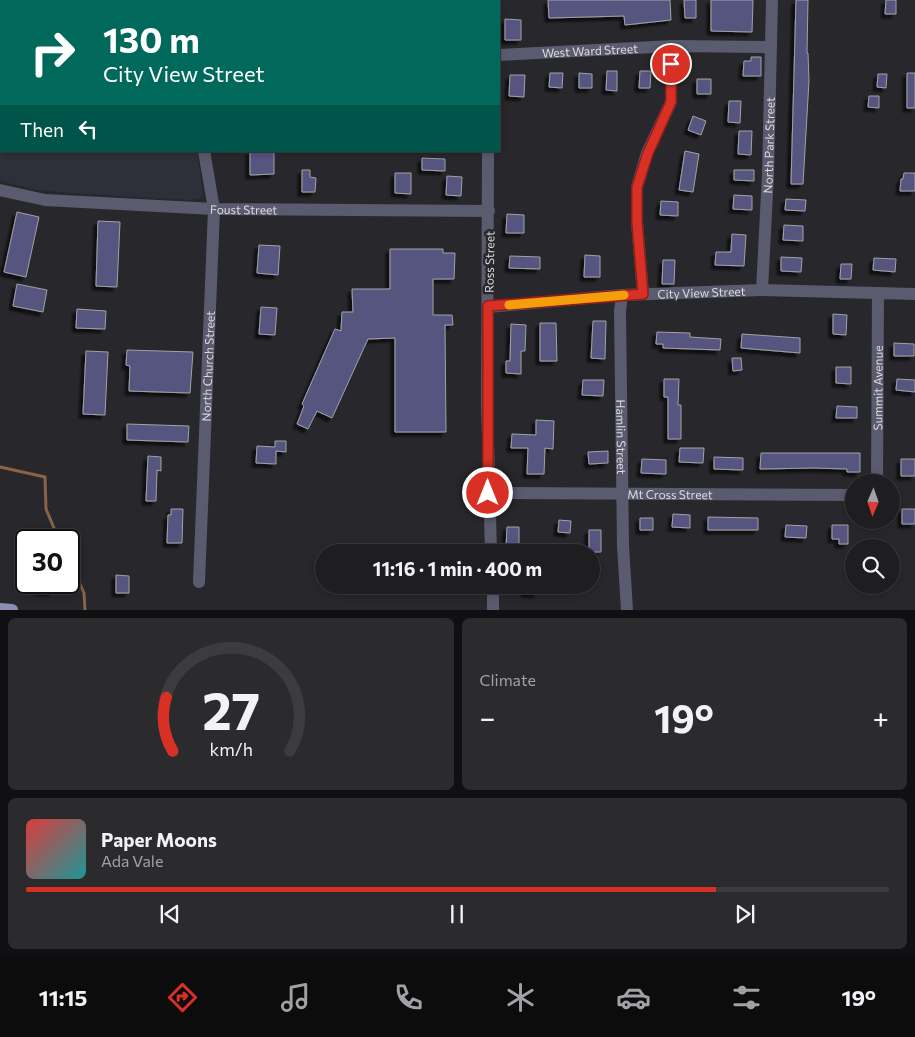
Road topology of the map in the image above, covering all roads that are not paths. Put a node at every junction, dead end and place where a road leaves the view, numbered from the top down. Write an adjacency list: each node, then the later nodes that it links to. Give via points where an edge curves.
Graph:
1 (772, 0): 3 (street, North Park Street)
2 (670, 46): 3 (street, West Ward Street); 4 (street, West Ward Street); 11 (street, via 671,102 637,187)
3 (771, 47): 10 (street, North Park Street)
4 (500, 55)
5 (204, 152): 8 (street, North Church Street)
6 (488, 152): 9 (street, Ross Street)
7 (0, 190): 8 (street, Foust Street, via 45,200)
8 (214, 209): 9 (street, Foust Street); 21 (street, North Church Street)
9 (489, 211): 15 (street, Ross Street)
10 (762, 290): 11 (street, City View Street); 12 (street, City View Street)
11 (643, 294): 14 (street, City View Street)
12 (878, 294): 13 (street, City View Street); 16 (street, Summit Avenue)
13 (915, 294)
14 (622, 295): 15 (street, City View Street); 18 (street, Hamlin Street)
15 (488, 306): 17 (street, Ross Street)
16 (877, 474)
17 (488, 493): 18 (street, Mt Cross Street); 20 (street, Ross Street)
18 (623, 494): 19 (street, Mt Cross Street); 26 (street, Hamlin Street, via 622,546)
19 (845, 495)
20 (491, 544)
21 (199, 582)
22 (492, 594): 25 (street)
23 (0, 609): 24 (main road)
24 (12, 610)
25 (493, 610)
26 (627, 610)

